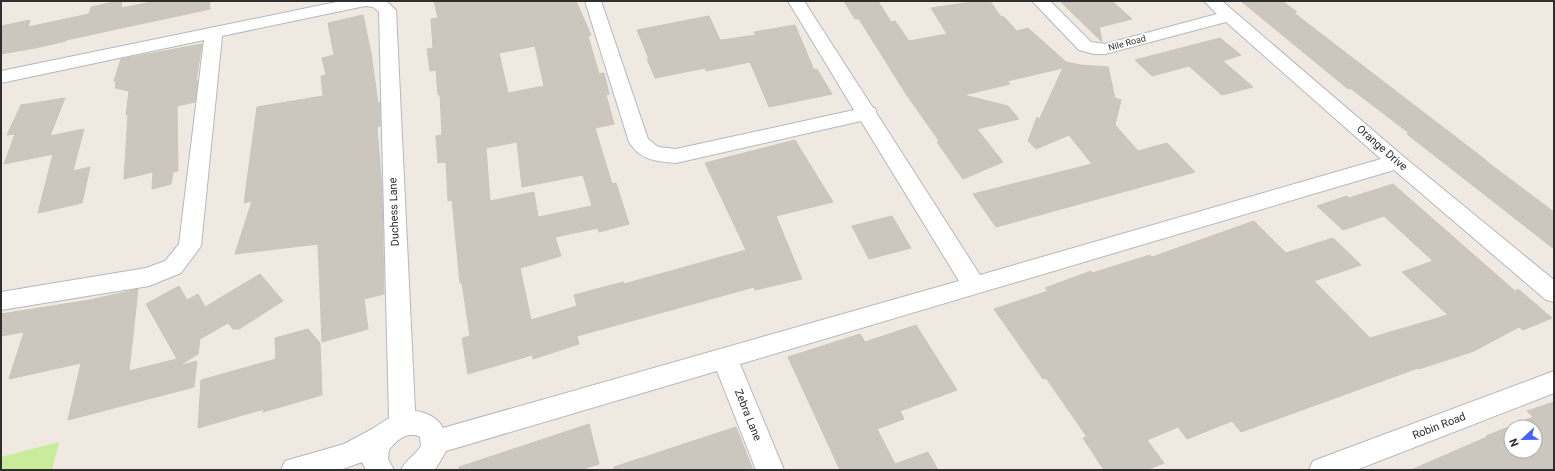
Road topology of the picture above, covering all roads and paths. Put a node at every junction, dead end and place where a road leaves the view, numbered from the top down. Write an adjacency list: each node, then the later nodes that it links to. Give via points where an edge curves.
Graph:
1 (593, 1): 8 (street, via 639,142 653,154 676,156)
2 (796, 1): 8 (street)
3 (1040, 1): 5 (street, Nile Road, via 1085,46 1094,50)
4 (1212, 1): 5 (street, Orange Drive)
5 (1230, 16): 9 (street, Orange Drive)
6 (214, 33): 7 (street); 12 (street, via 190,246 173,267 149,277); 15 (street, Duchess Lane, via 365,1 378,4 387,10)
7 (1, 77)
8 (868, 114): 10 (street)
9 (1397, 162): 10 (street); 11 (street, Orange Drive)
10 (974, 285): 13 (street)
11 (1554, 293)
12 (1, 301)
13 (725, 359): 16 (street); 20 (street, Zebra Lane)
14 (1554, 382): 21 (street, Robin Road)
15 (391, 431): 16 (street, via 418,422 430,429); 17 (street, via 349,455); 18 (street, via 376,447 375,464)
16 (435, 442): 19 (street, via 431,455)
17 (295, 470)
18 (380, 470)
19 (415, 470)
20 (770, 470)
21 (1323, 470)

